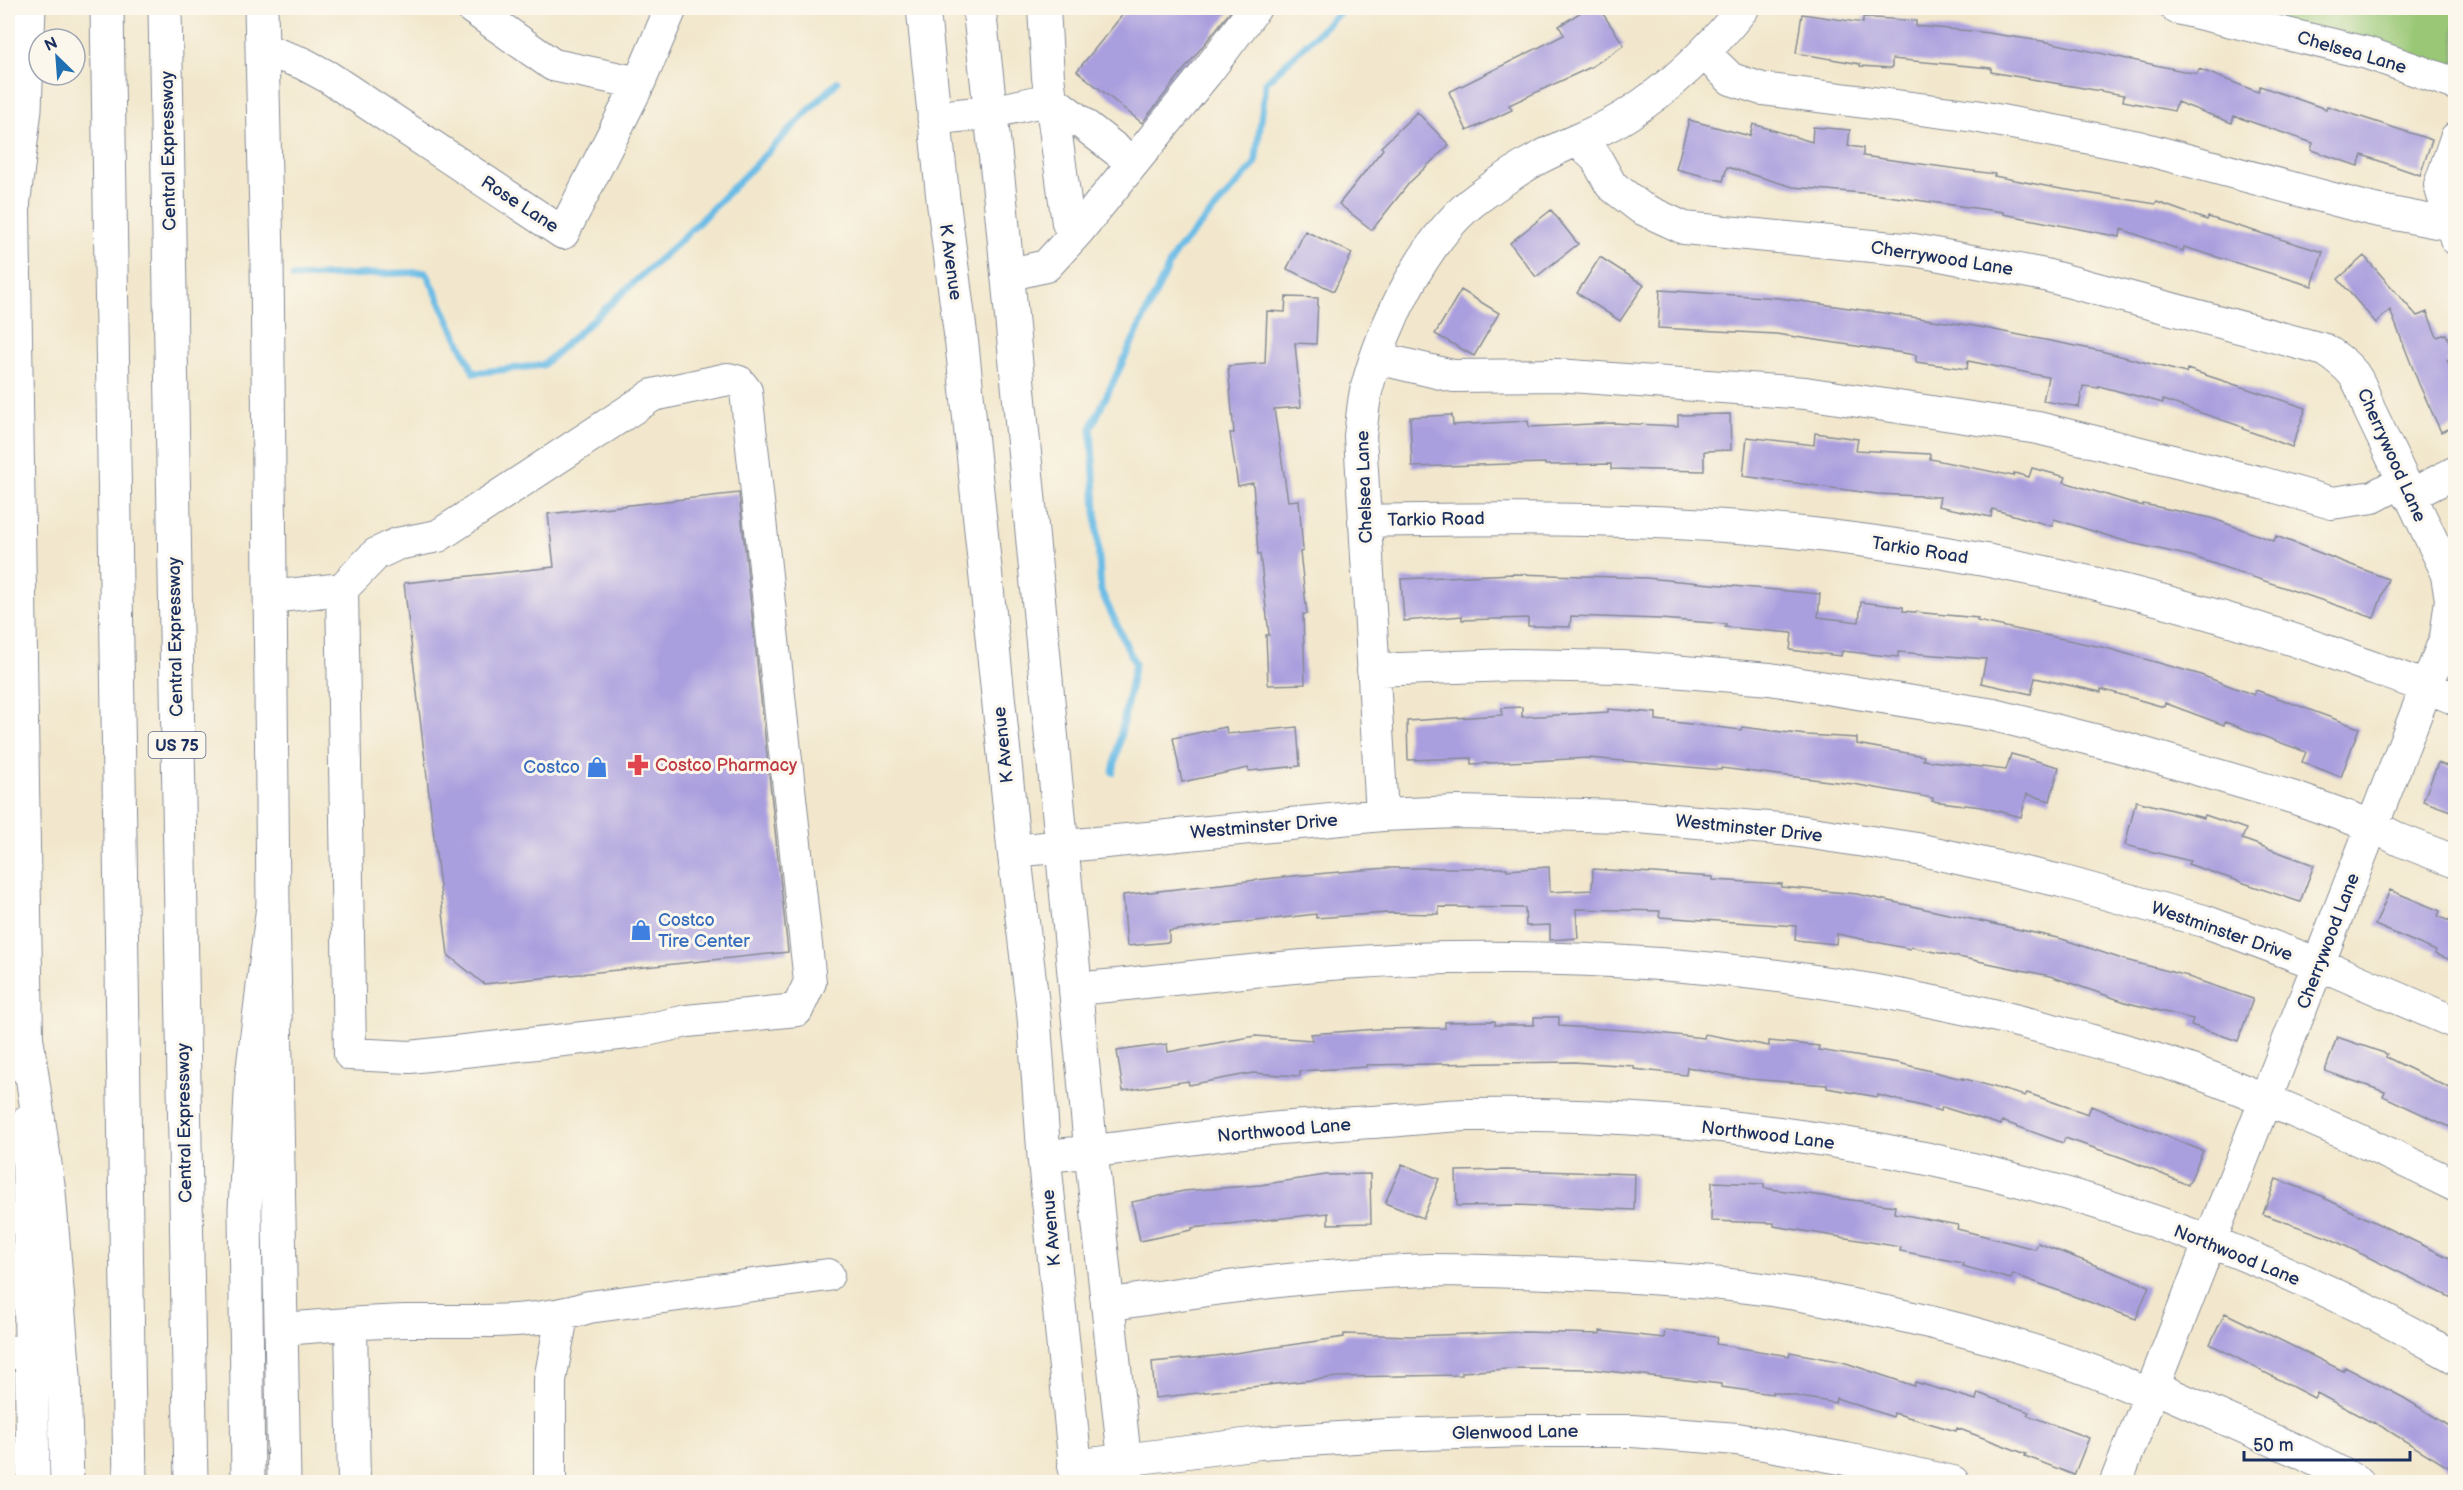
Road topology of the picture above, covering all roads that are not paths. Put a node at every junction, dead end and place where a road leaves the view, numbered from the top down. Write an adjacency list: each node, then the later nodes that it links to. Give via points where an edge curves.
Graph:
1 (10, 8): 24 (main road)
2 (29, 8): 24 (main road, via 25,109)
3 (107, 8): 66 (main road)
4 (165, 8): 67 (main road, Central Expressway / US 75)
5 (261, 8): 14 (main road)
6 (472, 8): 16 (street, via 553,65)
7 (671, 8): 16 (street, Rose Lane)
8 (923, 8): 20 (main road, K Avenue)
9 (979, 8): 19 (main road)
10 (1044, 8): 18 (street)
11 (1255, 8): 23 (street)
12 (1743, 8): 15 (street, Chelsea Lane)
13 (2177, 8): 17 (street, Chelsea Lane, via 2367,53)
14 (262, 50): 16 (street, Rose Lane, via 302,63 328,77 563,233); 33 (main road)
15 (1704, 53): 22 (street, Chelsea Lane, via 1652,98); 26 (street, via 1731,79 1762,89 1975,116 2138,147)
16 (639, 83)
17 (2456, 84)
18 (1051, 99): 19 (street); 23 (street); 25 (street, via 1068,223)
19 (992, 112): 20 (main road); 27 (main road)
20 (934, 117): 41 (main road, K Avenue, via 962,345)
21 (2456, 138): 26 (street, via 2440,185)
22 (1578, 141): 28 (street, Chelsea Lane, via 1552,151 1478,198 1449,226 1416,270); 30 (street, Cherrywood Lane, via 1596,158 1611,185 1641,208 1684,228 1914,250 2034,273 2325,350 2347,364 2362,385)
23 (1132, 163): 25 (street)
24 (13, 207): 34 (main road)
25 (1078, 231): 27 (street, via 1046,266)
26 (2454, 232)
27 (1007, 275): 40 (main road)
28 (1377, 358): 30 (street, via 1453,376 1557,375 1805,393 2038,428 2332,503); 31 (street, Chelsea Lane, via 1366,392 1360,436)
29 (2456, 472): 30 (street)
30 (2406, 488): 36 (street, Cherrywood Lane, via 2446,570 2451,599 2446,637)
31 (1364, 521): 35 (street, Chelsea Lane); 36 (street, Tarkio Road, via 1503,518 1672,523 1810,533 1935,550 2100,583 2261,628)
32 (342, 589): 32 (street, via 350,1054 410,1057 797,1010 810,981 746,391 740,382 728,379 654,395 438,537 397,544 376,554); 33 (street)
33 (270, 597): 44 (main road)
34 (14, 625): 43 (main road)
35 (1373, 670): 38 (street, Chelsea Lane); 39 (street, via 1511,665 1622,667 1770,679 1893,698 1994,715 2118,746)
36 (2427, 687): 37 (street, Tarkio Road); 39 (street, Cherrywood Lane)
37 (2456, 699)
38 (1382, 815): 40 (street, Westminster Drive); 45 (street, Westminster Drive, via 1458,812 1626,816 1792,830 1894,846 2061,881 2204,921)
39 (2373, 825): 42 (street); 45 (street, Cherrywood Lane)
40 (1063, 845): 41 (street, Westminster Drive); 46 (main road)
41 (1014, 851): 51 (main road, K Avenue, via 1034,1017)
42 (2456, 862)
43 (16, 906): 48 (main road)
44 (273, 906): 58 (main road); 68 (main road, via 252,1075 245,1198)
45 (2319, 964): 47 (street, Westminster Drive); 49 (street, Cherrywood Lane)
46 (1076, 990): 49 (street, via 1388,960 1652,962 1803,979 1976,1010 2168,1064); 50 (main road)
47 (2456, 1023)
48 (27, 1041): 59 (main road); 65 (main road, via 49,1192 64,1376)
49 (2265, 1101): 52 (street); 53 (street, Cherrywood Lane)
50 (1091, 1152): 51 (street, Northwood Lane); 53 (street, Northwood Lane, via 1271,1129 1464,1115 1608,1117 1768,1132 1924,1158 2064,1193); 55 (main road)
51 (1044, 1156): 63 (main road, K Avenue)
52 (2456, 1186)
53 (2211, 1242): 60 (street, Northwood Lane, via 2303,1281); 61 (street, Cherrywood Lane)
54 (828, 1275): 56 (street, via 589,1307)
55 (1107, 1305): 61 (street, via 1337,1276 1429,1270 1664,1279 1815,1297 1932,1322); 62 (main road)
56 (562, 1316): 57 (street); 71 (street, via 550,1380)
57 (351, 1324): 58 (street); 70 (street)
58 (282, 1329): 69 (main road)
59 (19, 1354): 64 (main road)
60 (2456, 1358)
61 (2152, 1391): 73 (street, Cherrywood Lane); 74 (street, via 2302,1453)
62 (1125, 1471): 63 (street, Glenwood Lane); 72 (street, Glenwood Lane, via 1260,1443 1387,1435 1632,1431 1737,1439)
63 (1075, 1474)
64 (33, 1482)
65 (67, 1482)
66 (130, 1482)
67 (191, 1482)
68 (248, 1482)
69 (284, 1482)
70 (354, 1482)
71 (550, 1482)
72 (1953, 1482)
73 (2116, 1482)
74 (2358, 1482)

